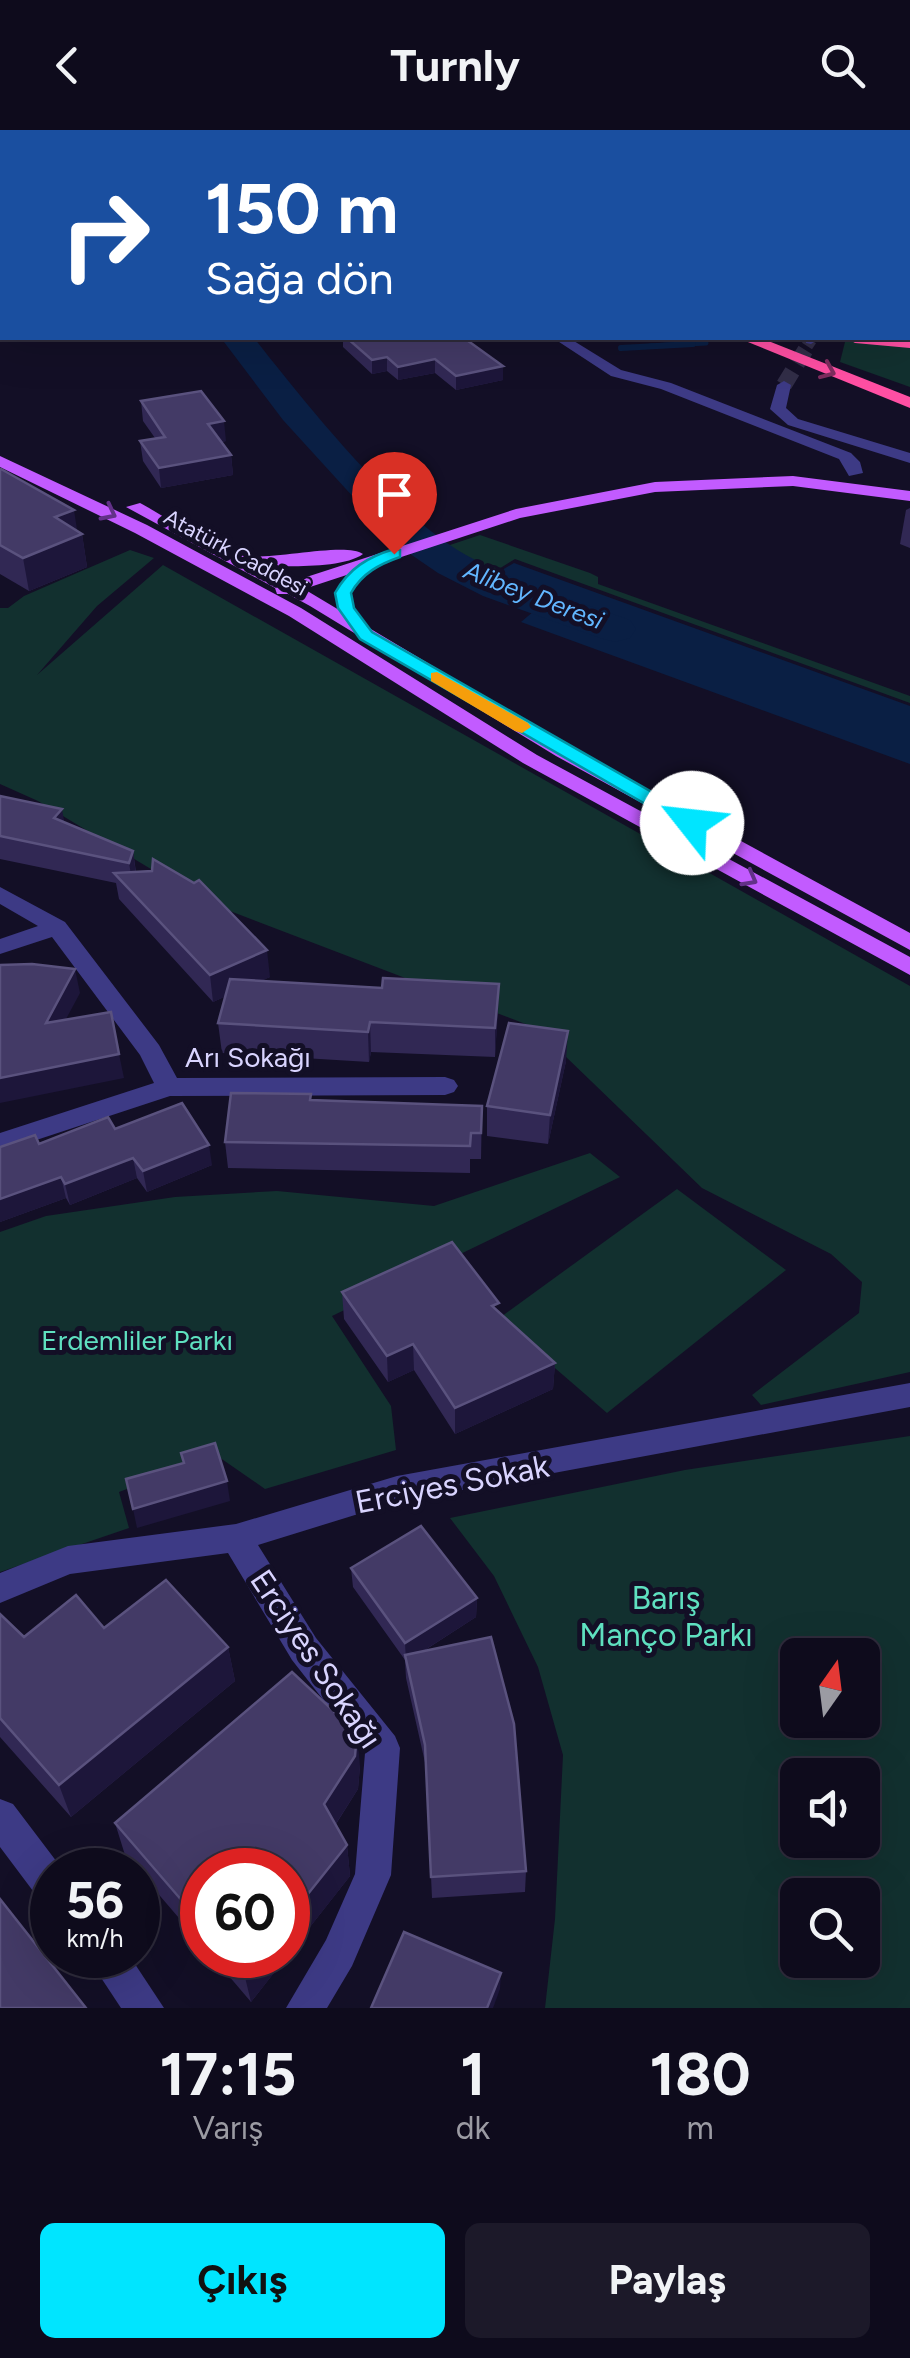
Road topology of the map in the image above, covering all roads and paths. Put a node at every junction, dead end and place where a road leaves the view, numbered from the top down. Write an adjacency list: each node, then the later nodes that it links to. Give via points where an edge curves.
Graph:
1 (563, 340): 8 (street, via 616,373)
2 (752, 340): 6 (highway, one-way to 6)
3 (877, 340): 4 (highway)
4 (910, 343)
5 (784, 386): 7 (street)
6 (910, 403)
7 (780, 414): 8 (street); 10 (street)
8 (756, 421): 12 (street, via 845,456)
9 (0, 442): 16 (main road, Atatürk Caddesi)
10 (910, 458)
11 (0, 464): 18 (main road, Atatürk Caddesi, one-way to 18, via 208,566)
12 (855, 474): 13 (main road); 15 (main road, via 756,468 660,475 454,520)
13 (910, 482)
14 (910, 496): 17 (main road, via 793,481 694,483 566,503)
15 (354, 554): 16 (main road, via 281,562); 18 (main road)
16 (229, 556): 18 (main road, Atatürk Caddesi)
17 (385, 557): 18 (main road); 19 (main road, via 352,578 343,593)
18 (280, 590): 19 (main road, Atatürk Caddesi); 24 (main road, Atatürk Caddesi, one-way to 24, via 530,759)
19 (366, 636): 22 (main road, Atatürk Caddesi)
20 (0, 894): 21 (street)
21 (57, 927): 23 (street); 26 (street, via 150,1051)
22 (910, 942)
23 (0, 947)
24 (910, 967)
25 (445, 1086): 26 (street, Arı Sokağı)
26 (169, 1087): 27 (street, Arı Sokağı)
27 (0, 1143)
28 (910, 1396): 29 (street, Erciyes Sokak, via 397,1489)
29 (236, 1538): 30 (street, Erciyes Sokak, via 68,1560); 35 (street, Erciyes Sokağı, via 304,1649 382,1748 373,1875 339,1953)
30 (0, 1588)
31 (0, 1818): 32 (street)
32 (30, 1857)
33 (122, 1978): 34 (street)
34 (145, 2008)
35 (305, 2008)

